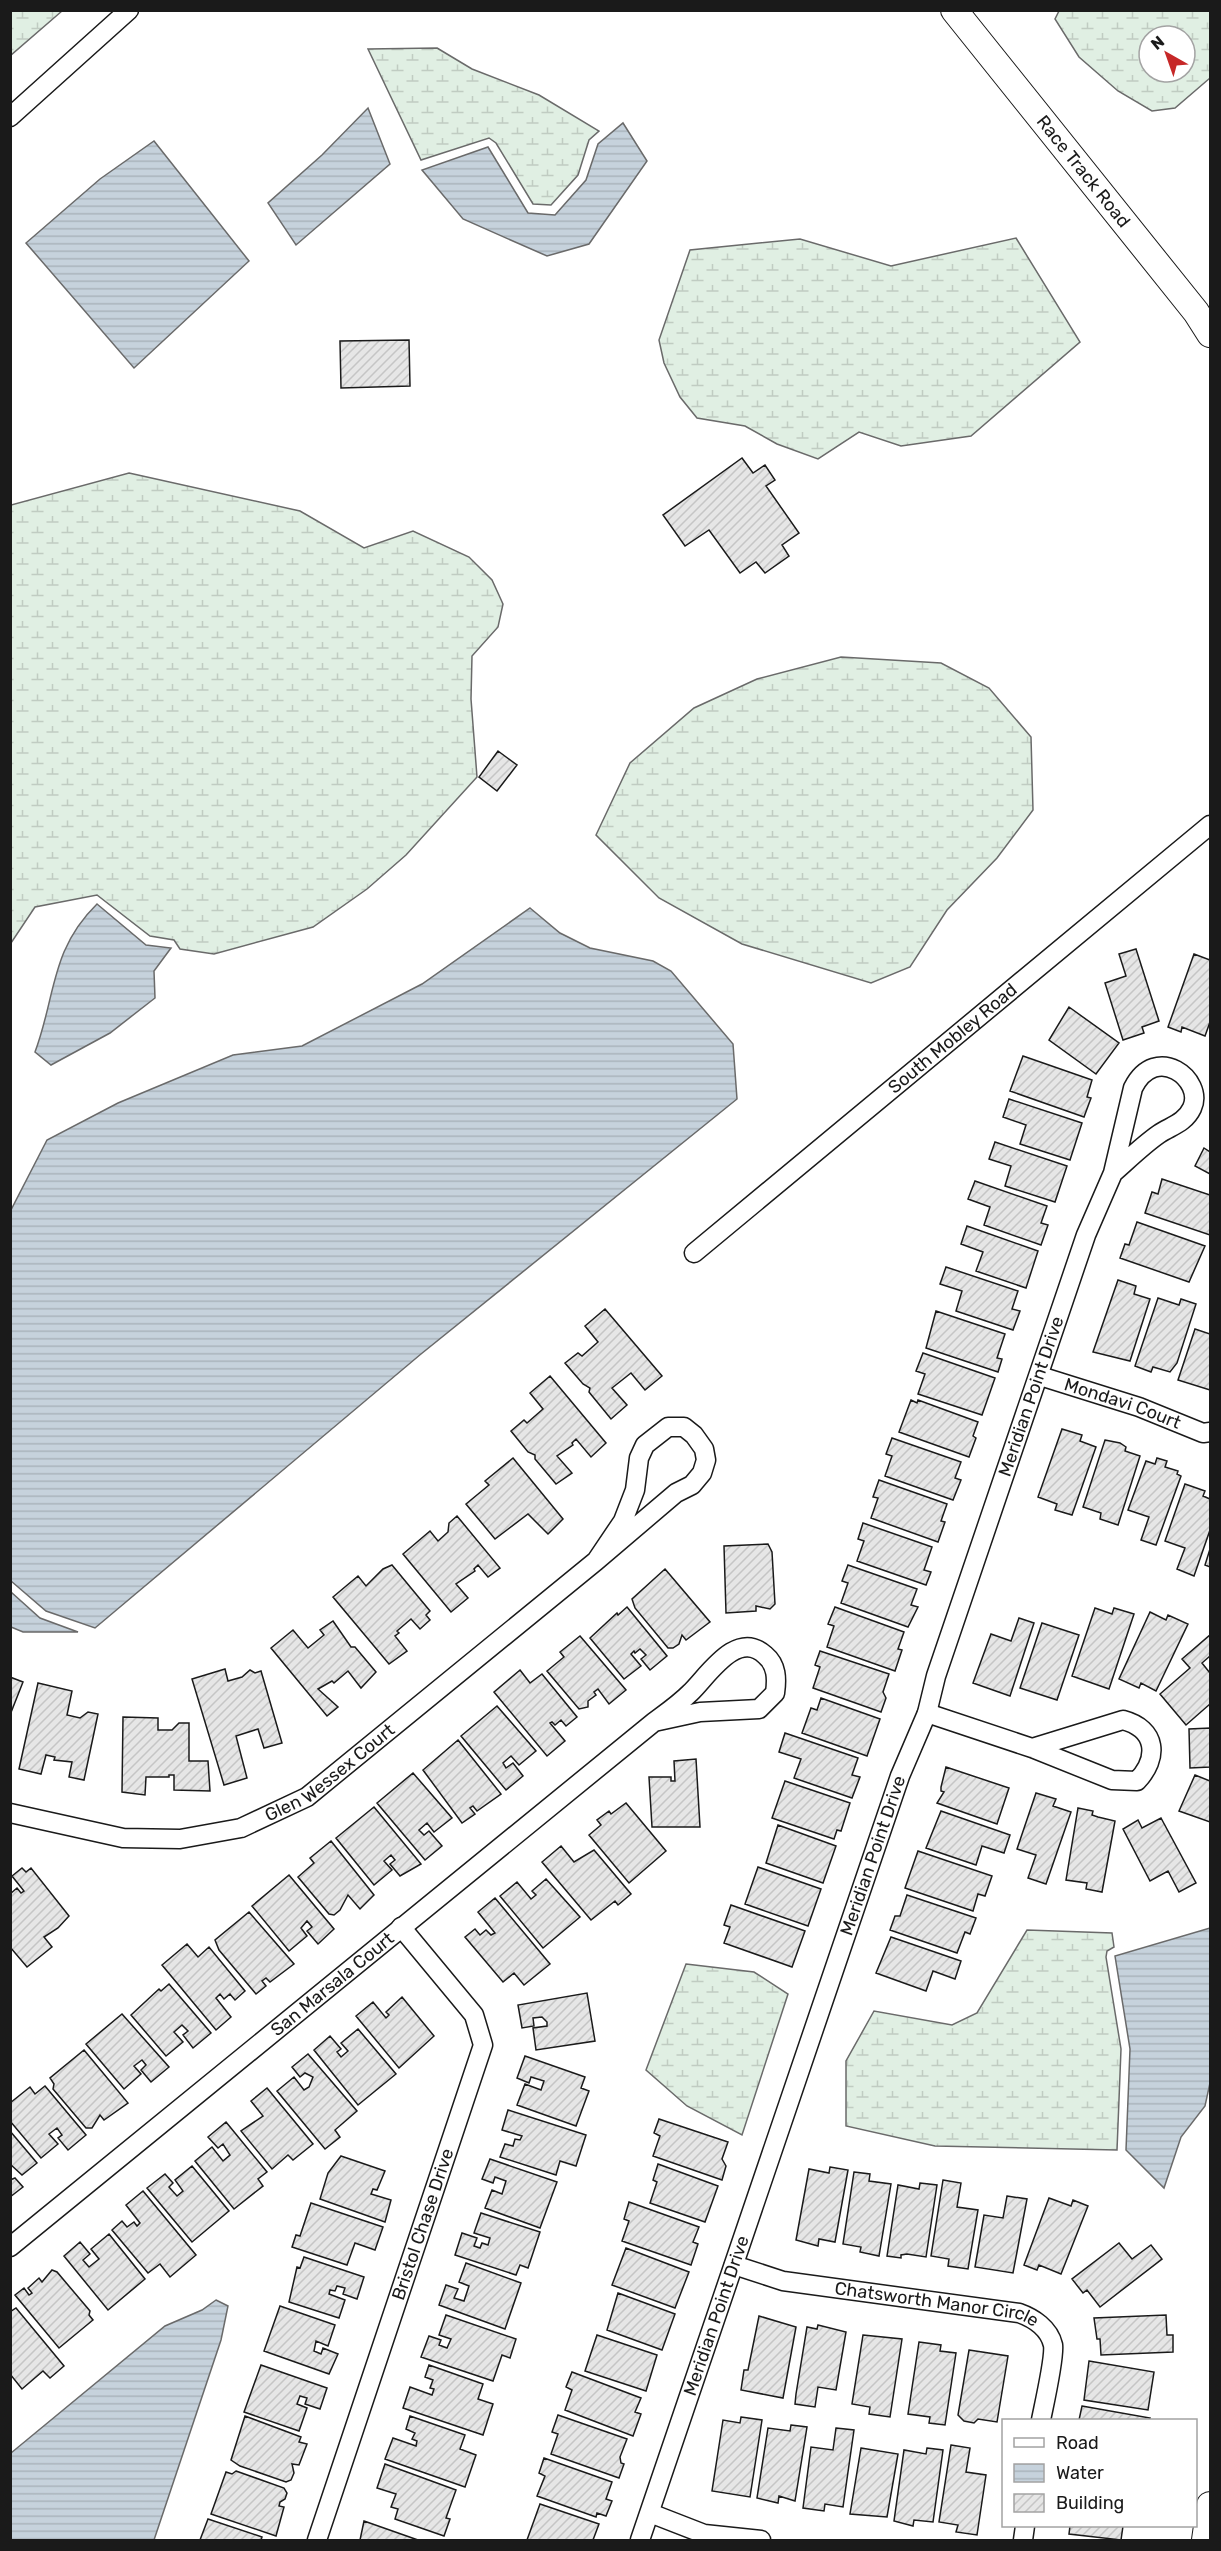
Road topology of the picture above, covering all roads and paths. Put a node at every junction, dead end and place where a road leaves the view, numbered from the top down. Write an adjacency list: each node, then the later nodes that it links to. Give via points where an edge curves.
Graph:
1 (129, 10): 3 (street)
2 (954, 10): 4 (main road, Race Track Road)
3 (10, 117)
4 (1210, 334)
5 (1210, 825): 7 (street, South Mobley Road)
6 (1113, 1173): 6 (street, Meridian Point Drive, via 1138,1077 1149,1068 1174,1068 1191,1088 1192,1108 1183,1121 1159,1134); 8 (street, Meridian Point Drive, via 1086,1235)
7 (694, 1253)
8 (1040, 1376): 9 (street, Mondavi Court, via 1138,1407); 11 (street, Meridian Point Drive, via 936,1676)
9 (1208, 1435)
10 (596, 1561): 10 (street, Glen Wessex Court, via 702,1473 704,1449 684,1427 668,1427 645,1445 639,1458 636,1490 623,1521); 14 (street, Glen Wessex Court, via 307,1797 266,1818 241,1828 180,1839 123,1838)
11 (927, 1713): 13 (street); 17 (street, Meridian Point Drive, via 900,1776)
12 (654, 1722): 12 (street, San Marsala Court, via 700,1712 759,1709 775,1694 776,1674 771,1661 755,1649 730,1652 690,1693); 15 (street, San Marsala Court)
13 (1032, 1748): 13 (street, via 1123,1720 1144,1732 1151,1744 1152,1760 1137,1781 1112,1780)
14 (10, 1813)
15 (401, 1927): 16 (street, San Marsala Court); 21 (street, Bristol Chase Drive, via 474,2015 483,2045)
16 (10, 2247)
17 (734, 2265): 18 (street, Chatsworth Manor Circle, via 783,2281 1019,2313 1032,2318 1053,2345); 20 (street, Meridian Point Drive)
18 (1041, 2419)
19 (1210, 2505): 24 (main road)
20 (650, 2513): 22 (street, Meridian Point Drive); 23 (street, via 704,2534)
21 (317, 2541)
22 (640, 2541)
23 (761, 2541)
24 (1205, 2541)

